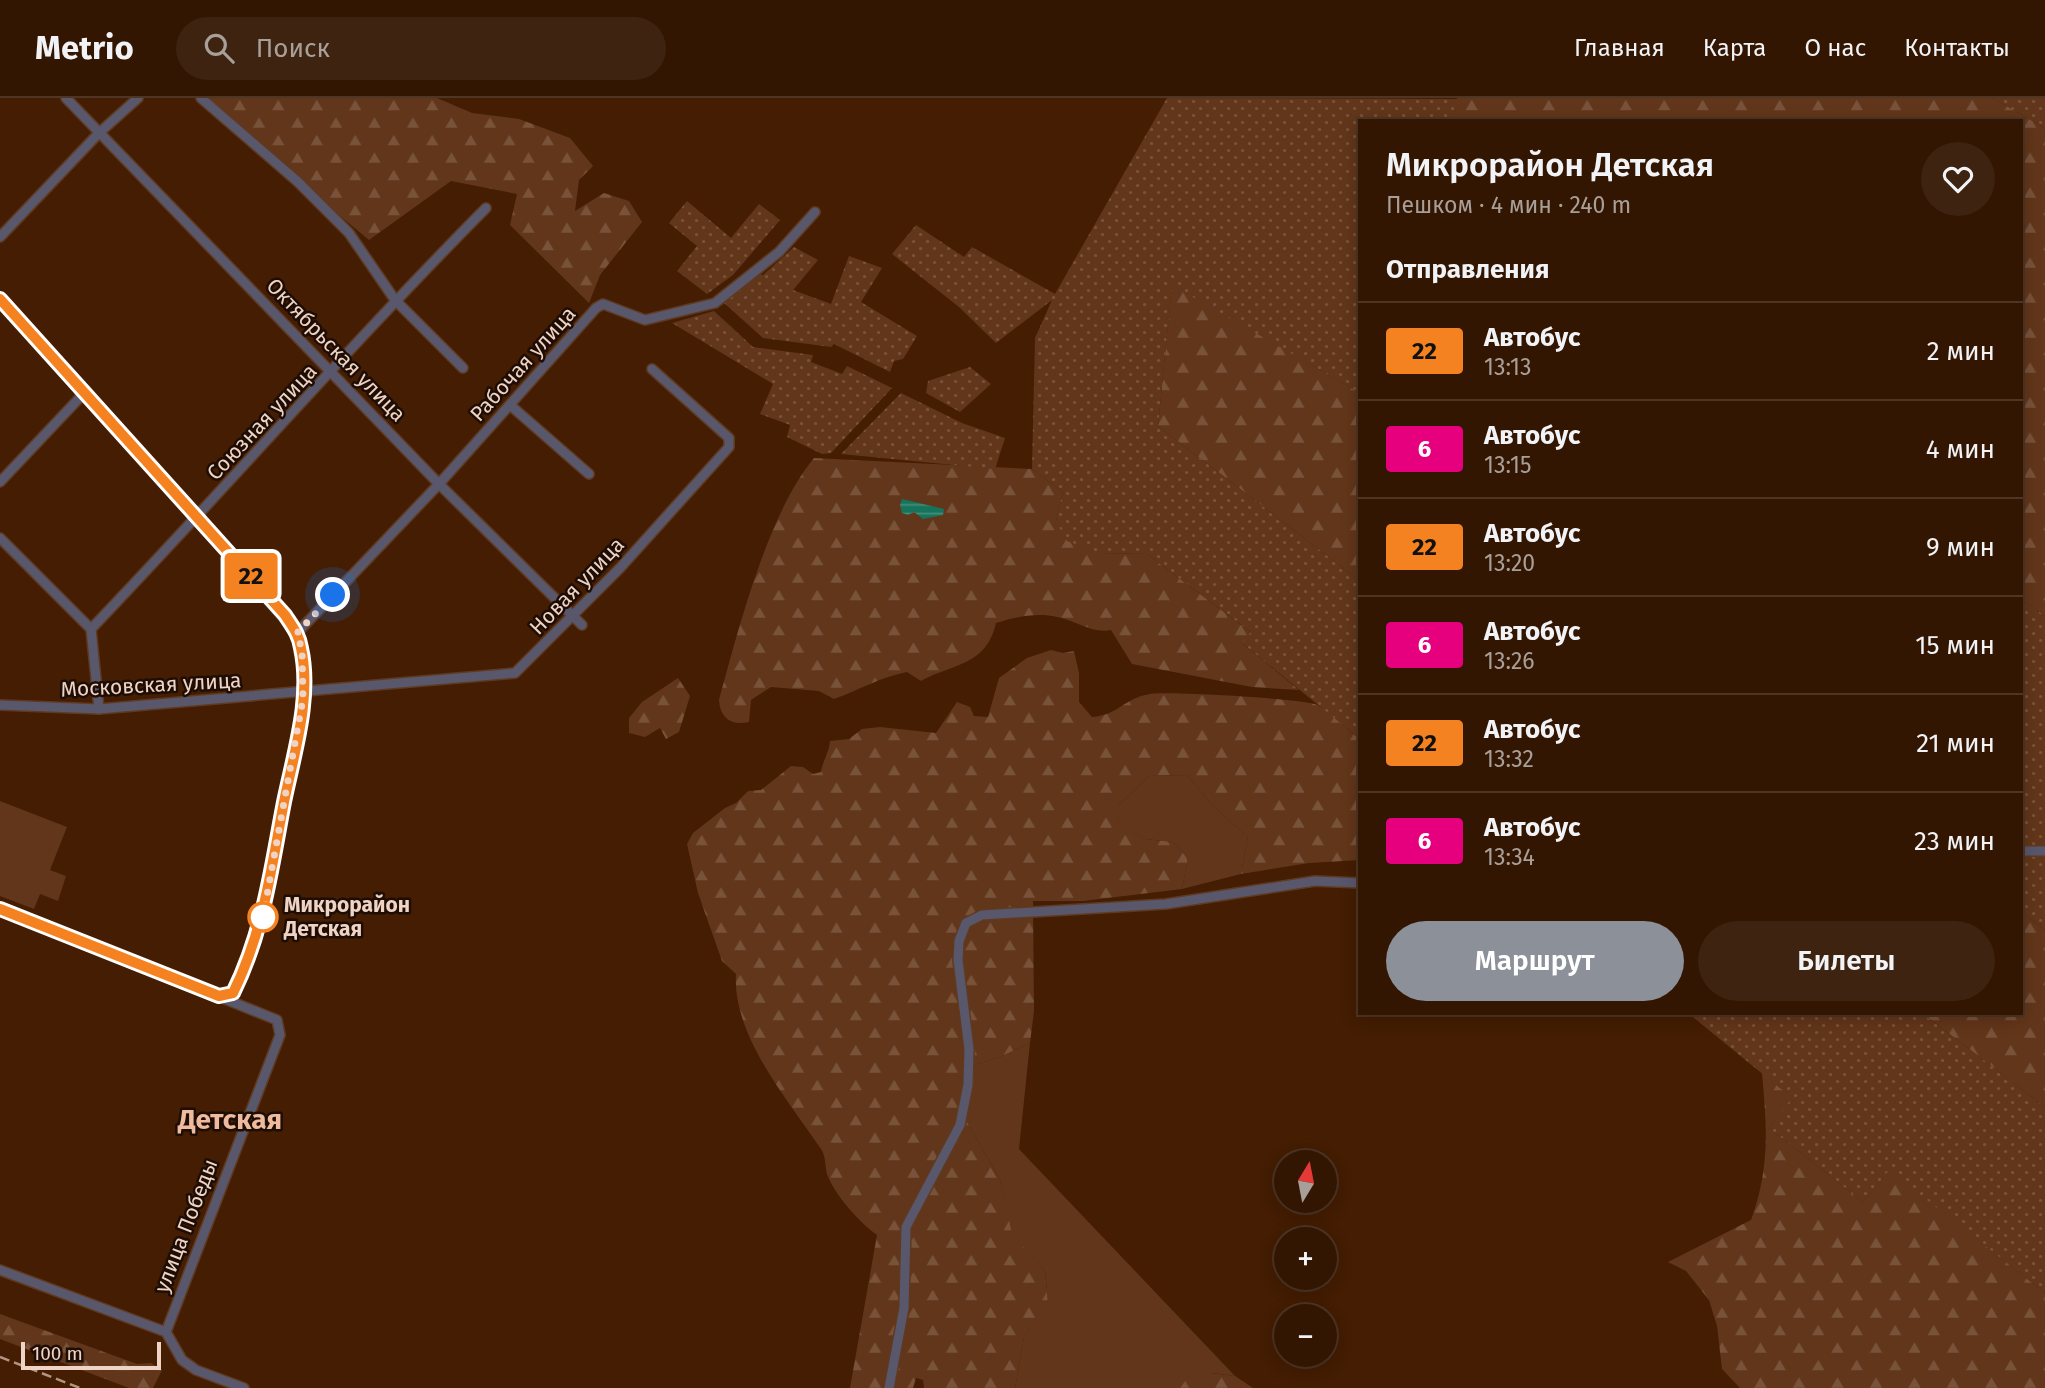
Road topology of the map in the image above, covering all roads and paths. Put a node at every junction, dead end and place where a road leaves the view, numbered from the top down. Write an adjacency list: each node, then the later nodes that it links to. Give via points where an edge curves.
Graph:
1 (65, 98): 4 (street, Октябрьская улица)
2 (138, 98): 4 (street)
3 (201, 98): 9 (street, via 349,233)
4 (99, 133): 7 (street); 12 (street, Октябрьская улица)
5 (486, 208): 9 (street, Союзная улица)
6 (815, 212): 14 (street, Рабочая улица, via 779,251 715,303 645,320 603,304)
7 (0, 237)
8 (0, 299): 13 (street)
9 (395, 300): 10 (street); 12 (street, Союзная улица)
10 (463, 368)
11 (652, 369): 20 (street, Новая улица, via 729,438 729,447)
12 (332, 372): 17 (street, Октябрьская улица); 18 (street, Союзная улица)
13 (86, 391): 16 (street); 18 (street)
14 (510, 405): 15 (street); 17 (street, Рабочая улица)
15 (589, 474)
16 (0, 482)
17 (439, 484): 20 (street, Октябрьская улица); 23 (street, Рабочая улица)
18 (198, 517): 22 (street, Союзная улица); 23 (street)
19 (0, 538): 22 (street)
20 (574, 616): 21 (street, Октябрьская улица); 24 (street, Новая улица, via 508,675)
21 (582, 625)
22 (91, 629): 26 (street)
23 (297, 633): 24 (street)
24 (303, 694): 26 (street, Московская улица); 31 (street, via 258,936 233,993)
25 (0, 705): 26 (street, Московская улица)
26 (99, 709)
27 (2023, 851): 28 (street)
28 (2045, 851)
29 (1358, 883): 35 (street, via 1315,881 1166,904 982,915 966,923 958,960 969,1049 968,1085 960,1125 906,1227 904,1308)
30 (0, 909): 31 (street, улица Победы)
31 (219, 996): 33 (street, улица Победы, via 277,1020 280,1035)
32 (0, 1270): 33 (street)
33 (166, 1332): 34 (street, via 182,1360)
34 (243, 1388)
35 (889, 1388)

